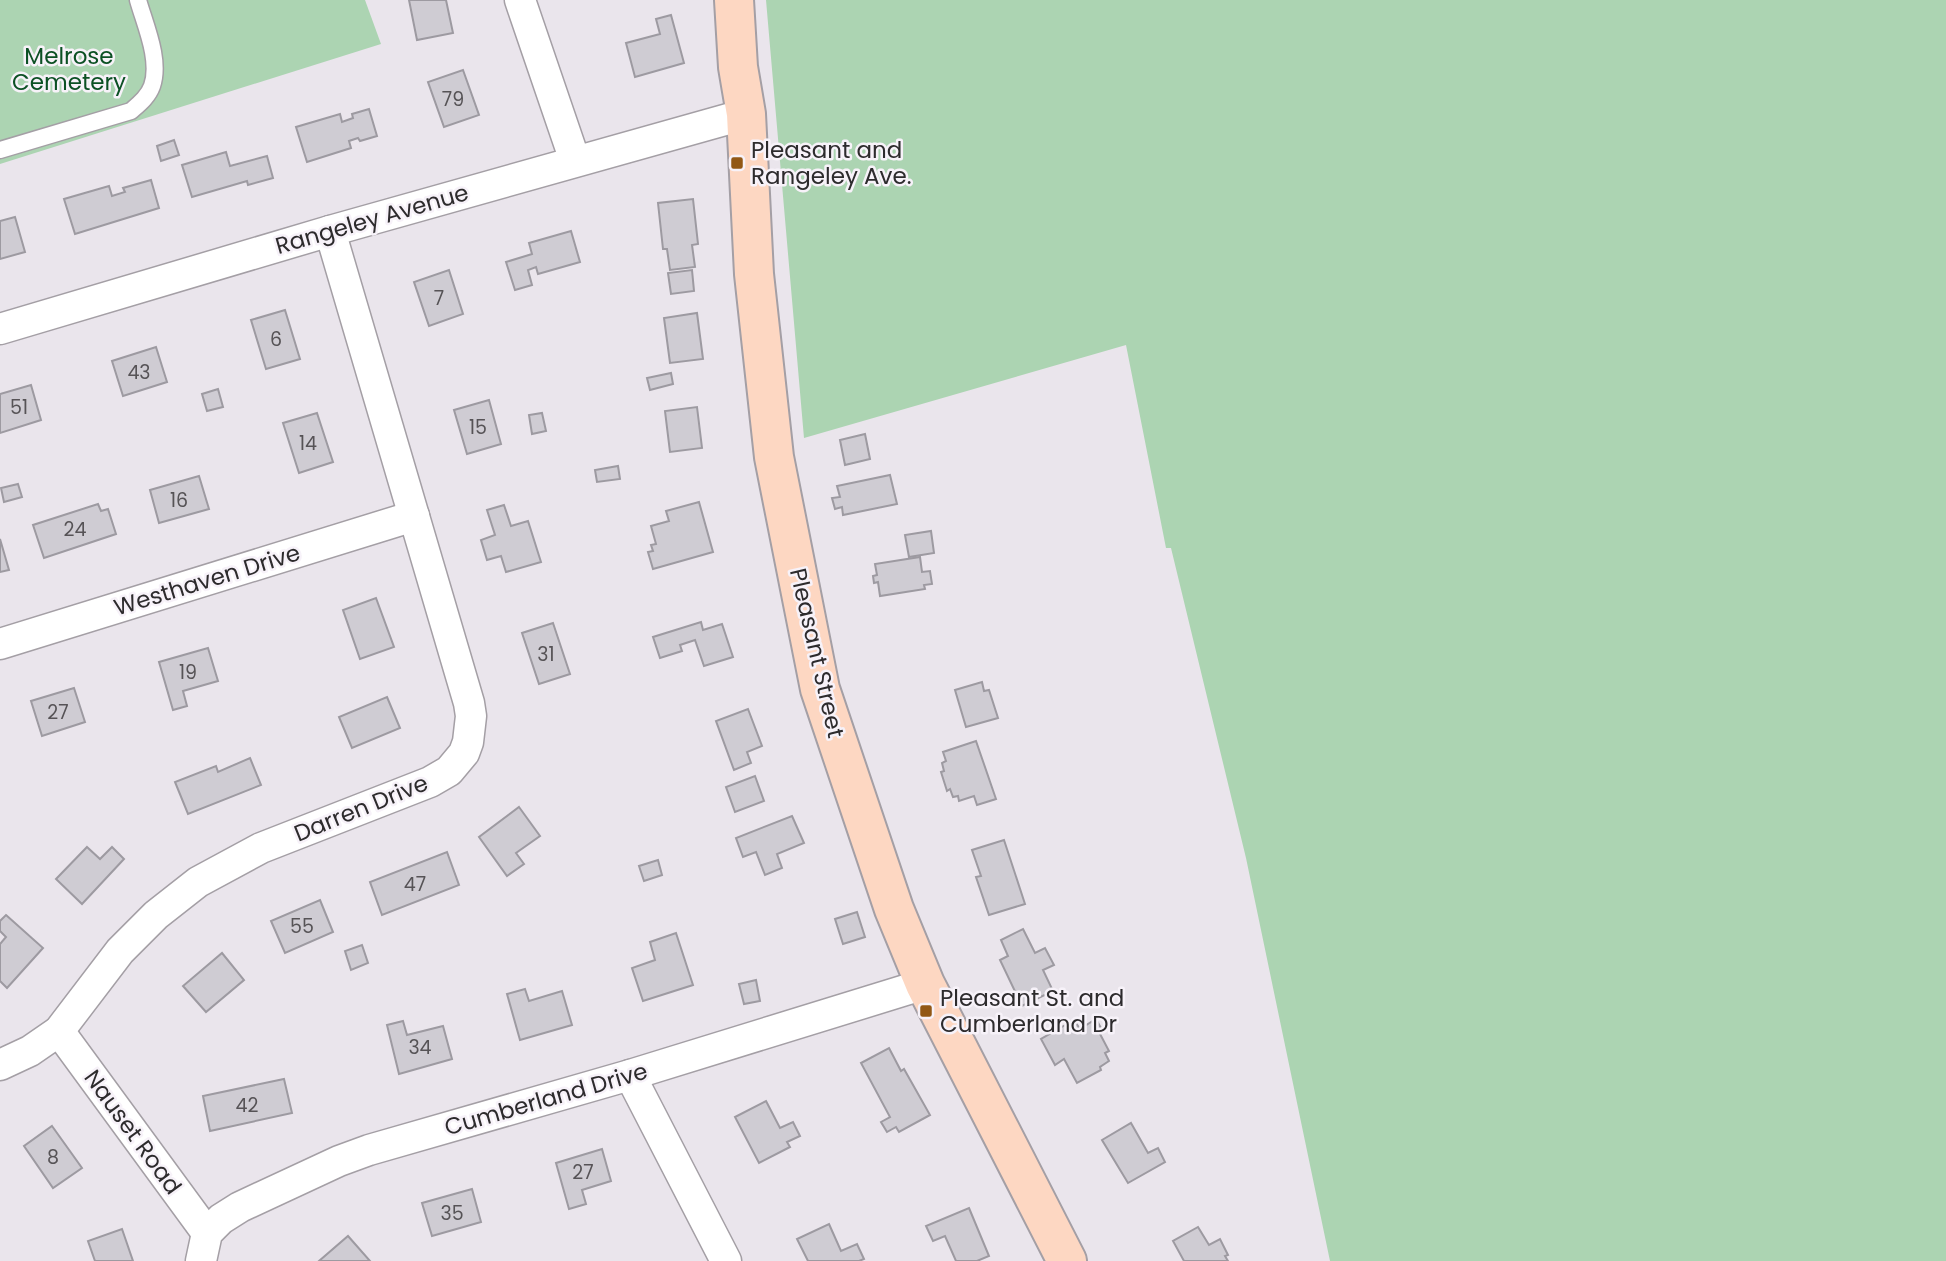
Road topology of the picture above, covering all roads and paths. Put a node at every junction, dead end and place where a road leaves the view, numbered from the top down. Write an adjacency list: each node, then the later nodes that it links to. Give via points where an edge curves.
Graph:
1 (138, 0): 5 (lane, via 154,71 145,99 131,111)
2 (520, 0): 6 (street)
3 (734, 0): 4 (main road, Pleasant Street)
4 (746, 114): 6 (street, Rangeley Avenue); 11 (main road, Pleasant Street, via 754,274 774,457 817,675 871,846)
5 (0, 150)
6 (575, 161): 7 (street, Rangeley Avenue)
7 (330, 231): 8 (street, Rangeley Avenue); 9 (street, Darren Drive)
8 (0, 329)
9 (414, 516): 10 (street, Westhaven Drive); 12 (street, Darren Drive, via 469,703 470,729 464,753 449,771 430,782 261,848 198,882 120,951)
10 (0, 644)
11 (925, 984): 14 (street, Cumberland Drive); 17 (main road, Pleasant Street)
12 (59, 1031): 13 (street, Darren Drive); 15 (street, Nauset Road)
13 (0, 1065)
14 (630, 1075): 15 (street, Cumberland Drive, via 349,1157 240,1207 221,1219); 16 (street)
15 (204, 1247)
16 (726, 1261)
17 (1067, 1261)

